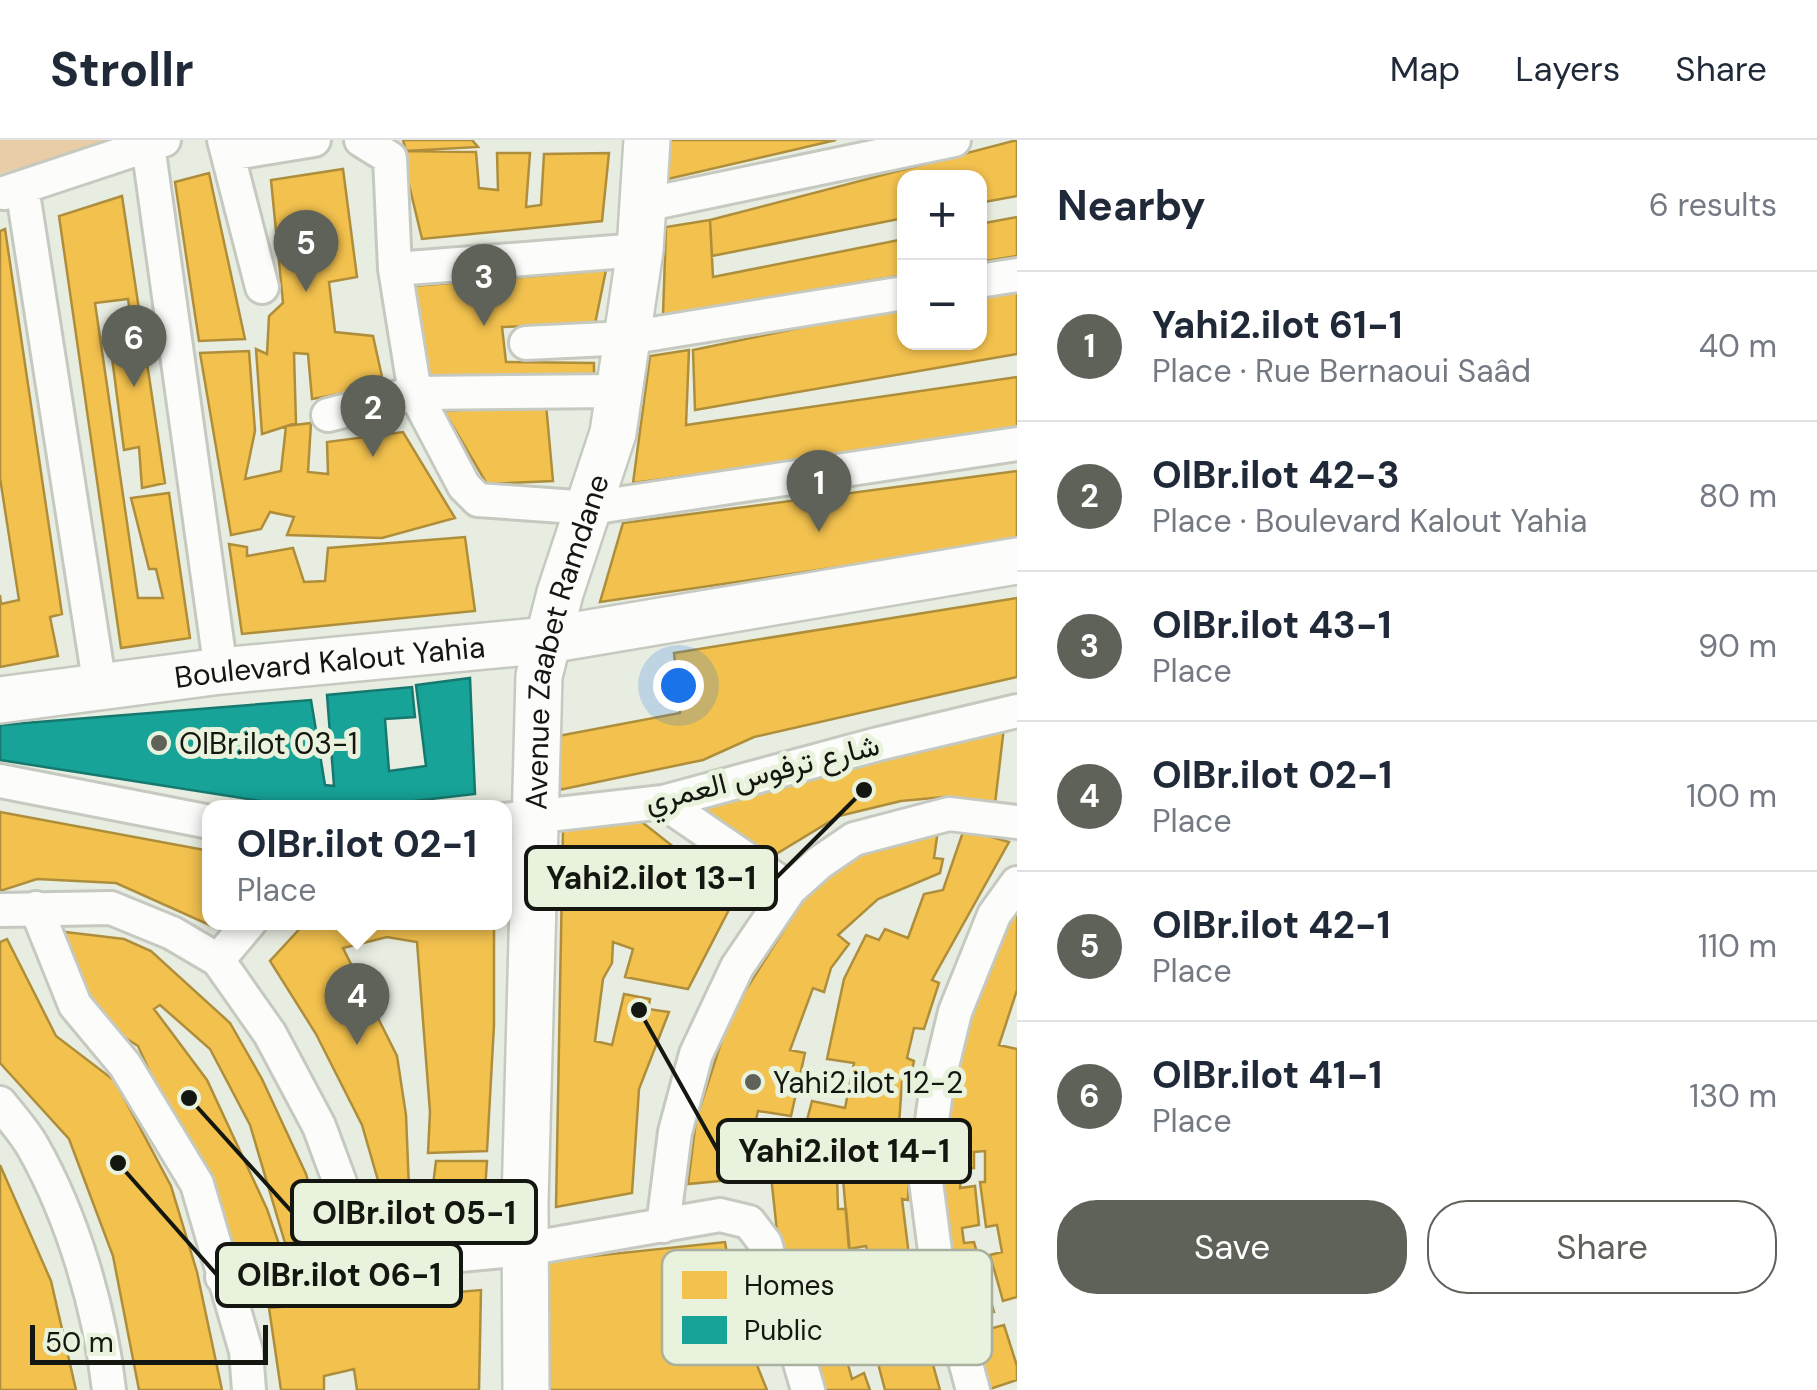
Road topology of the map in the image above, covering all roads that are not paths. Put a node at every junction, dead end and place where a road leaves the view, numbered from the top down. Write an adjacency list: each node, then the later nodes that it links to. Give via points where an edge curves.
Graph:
1 (314, 140): 6 (street)
2 (361, 140): 10 (street, via 390,158)
3 (647, 140): 8 (main road, Avenue Zaabet Ramdane)
4 (954, 140): 8 (street)
5 (156, 143): 7 (street); 24 (street)
6 (226, 147): 13 (street)
7 (11, 191): 25 (street)
8 (644, 205): 9 (main road, Avenue Zaabet Ramdane)
9 (640, 250): 10 (street); 15 (main road, Avenue Zaabet Ramdane)
10 (395, 269): 18 (street)
11 (1017, 275): 12 (street)
12 (987, 280)
13 (262, 287)
14 (897, 294): 15 (street)
15 (628, 338): 16 (street); 17 (main road, Avenue Zaabet Ramdane)
16 (526, 343)
17 (618, 392): 18 (street); 21 (main road, Avenue Zaabet Ramdane)
18 (415, 394): 19 (street); 21 (street, via 478,500)
19 (328, 415)
20 (1017, 444): 21 (street)
21 (590, 508): 23 (main road, Avenue Zaabet Ramdane)
22 (1017, 562): 23 (main road, Boulevard Kalout Yahia)
23 (548, 640): 24 (main road, Boulevard Kalout Yahia); 30 (main road, Avenue Zaabet Ramdane)
24 (221, 672): 25 (main road, Boulevard Kalout Yahia)
25 (100, 687): 26 (main road, Boulevard Kalout Yahia)
26 (0, 700)
27 (1017, 712): 29 (street, شارع ترفوس العمري)
28 (0, 782): 31 (street)
29 (663, 802): 30 (street, شارع ترفوس العمري); 34 (street)
30 (519, 819): 41 (main road, Avenue Zaabet Ramdane)
31 (202, 820)
32 (1017, 822): 34 (street, via 949,814 854,839)
33 (1017, 883): 43 (street, via 994,914 955,1012 936,1091 926,1174)
34 (790, 890): 40 (street, via 737,968 696,1054 675,1132)
35 (36, 908): 36 (street); 38 (street, via 111,908); 45 (street, via 75,1004 125,1064 197,1184)
36 (0, 910)
37 (243, 930): 38 (street)
38 (218, 960): 44 (street, via 270,1034 318,1126)
39 (0, 1103): 48 (street, via 32,1146 82,1257)
40 (663, 1226): 41 (street); 42 (street, via 720,1215 749,1222)
41 (526, 1248): 44 (street); 50 (main road, Avenue Zaabet Ramdane)
42 (767, 1250)
43 (935, 1250)
44 (369, 1261): 45 (street)
45 (222, 1277): 49 (street, via 246,1351)
46 (801, 1365): 51 (street)
47 (966, 1365): 52 (street)
48 (110, 1390)
49 (249, 1390)
50 (526, 1390)
51 (808, 1390)
52 (973, 1390)

